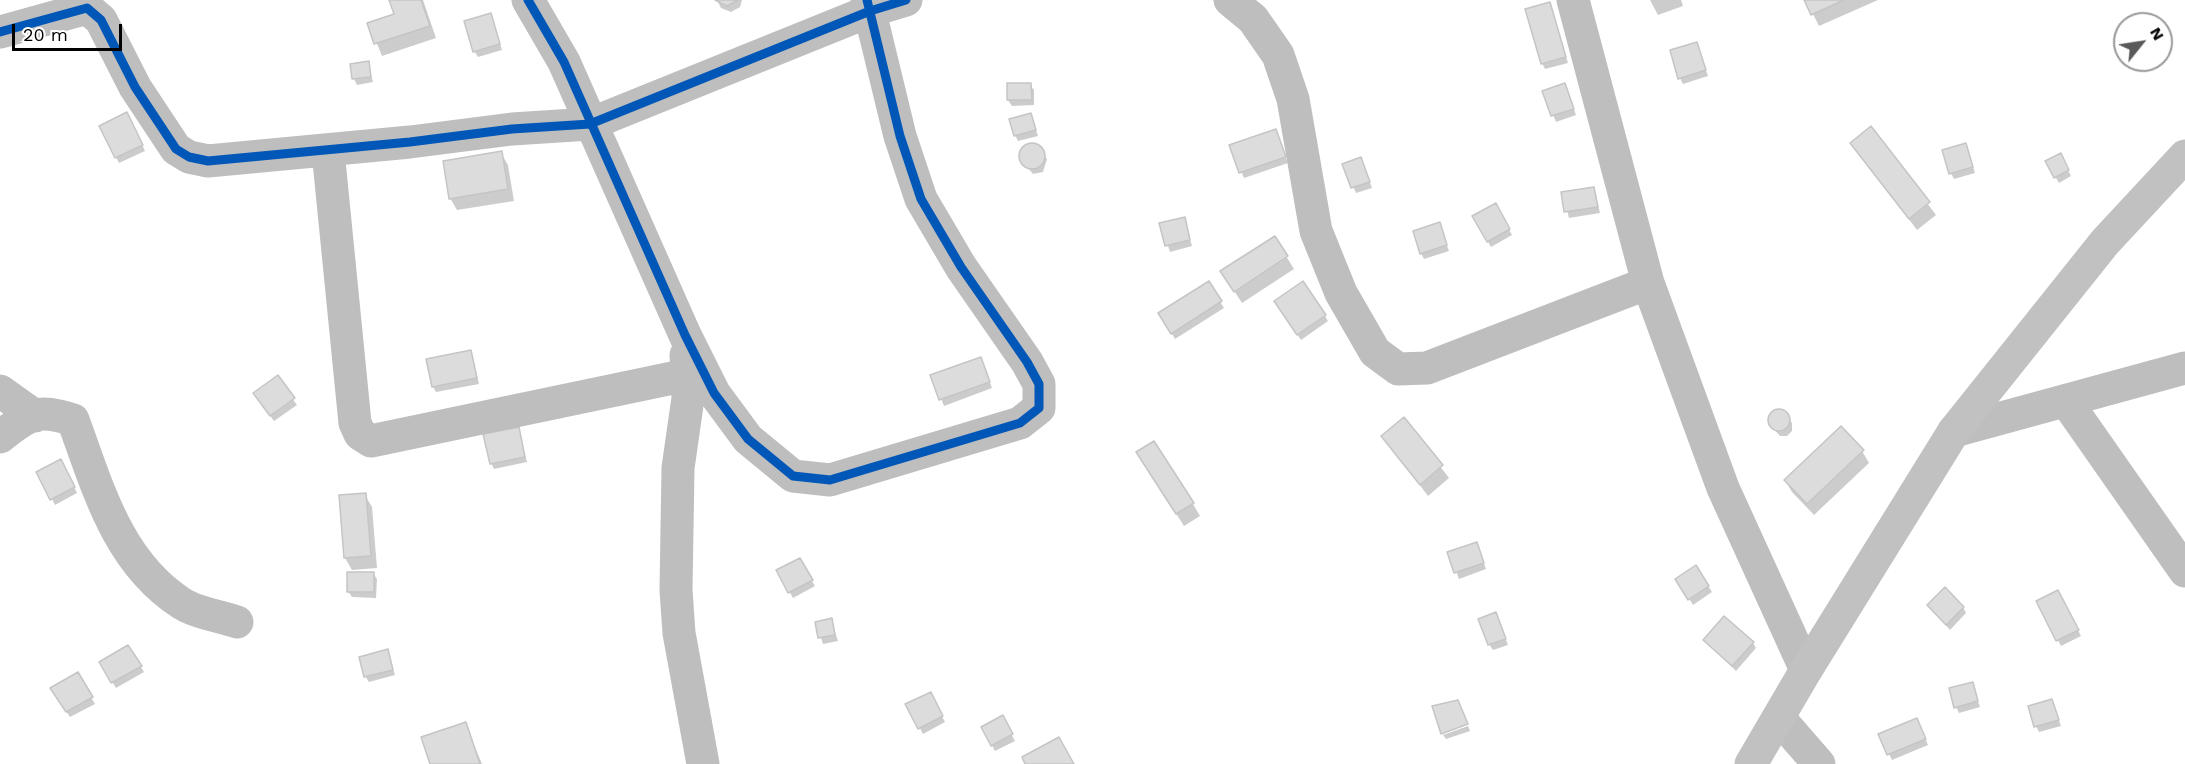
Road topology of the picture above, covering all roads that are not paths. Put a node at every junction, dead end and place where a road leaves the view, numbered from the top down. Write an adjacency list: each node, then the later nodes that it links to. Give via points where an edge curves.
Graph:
1 (528, 0): 7 (street, via 564,62)
2 (906, 0): 5 (street)
3 (1230, 0): 10 (street, via 1253,19 1278,55 1293,99 1316,231 1341,293 1375,352 1398,369 1427,368)
4 (1573, 0): 10 (street)
5 (869, 6): 7 (street); 11 (street, via 900,136 921,199 961,267 1027,362 1039,384 1039,408 1020,423 830,480 793,476 748,439 714,393)
6 (0, 32): 8 (street, via 87,8 100,20 135,87 176,149 189,157 208,161)
7 (590, 124): 8 (street, via 512,129); 11 (street)
8 (328, 151): 13 (street, via 355,423 366,438 385,440)
9 (2185, 156): 17 (street, via 2105,242)
10 (1648, 283): 21 (street, via 1723,488)
11 (685, 335): 13 (street)
12 (2185, 368): 15 (street)
13 (687, 375): 23 (street, via 688,398 678,468 676,590 688,690)
14 (0, 391): 16 (street)
15 (2066, 401): 17 (street); 19 (street)
16 (35, 416): 18 (street, via 22,420); 20 (street, via 48,412 74,420 108,516 144,574 183,604)
17 (1954, 431): 21 (street)
18 (0, 437)
19 (2185, 571)
20 (237, 622)
21 (1806, 670): 22 (street)
22 (1779, 718): 24 (street); 25 (street)
23 (703, 764)
24 (1751, 764)
25 (1819, 764)

